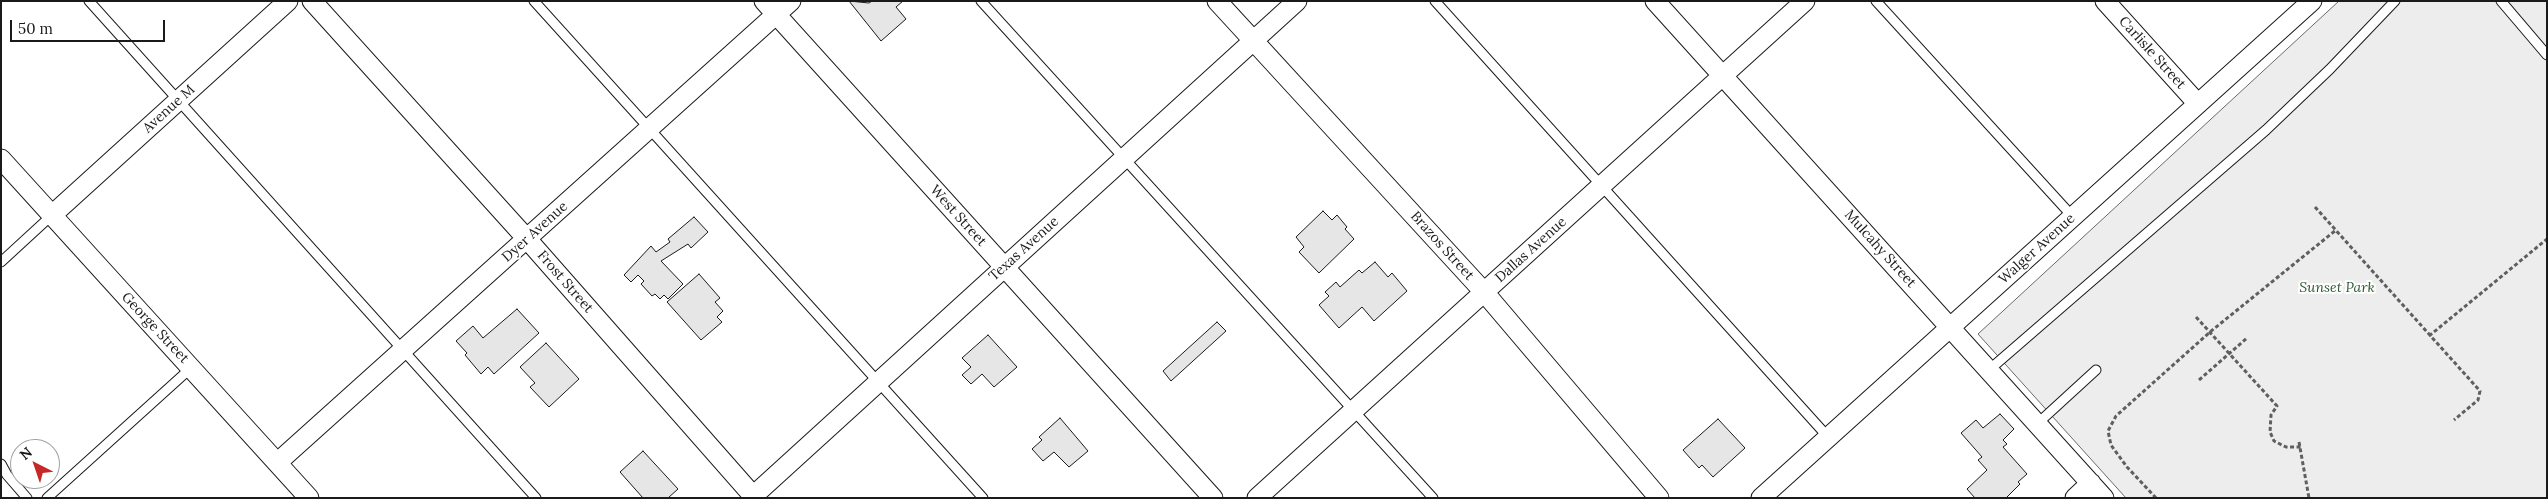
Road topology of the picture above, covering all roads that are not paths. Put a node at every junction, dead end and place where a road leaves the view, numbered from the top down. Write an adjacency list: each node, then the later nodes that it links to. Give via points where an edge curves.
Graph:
1 (89, 1): 21 (lane)
2 (288, 1): 21 (street, Avenue M)
3 (312, 1): 29 (street, Frost Street)
4 (534, 1): 23 (lane)
5 (791, 1): 17 (street, Dyer Avenue)
6 (981, 1): 24 (lane)
7 (1218, 1): 18 (street, Brazos Street)
8 (1297, 1): 18 (street, Texas Avenue)
9 (1435, 1): 26 (lane)
10 (1655, 1): 20 (street, Mulcahy Street)
11 (1805, 1): 20 (street, Dallas Avenue)
12 (1876, 1): 28 (lane)
13 (2105, 1): 22 (street, Carlisle Street)
14 (2312, 1): 22 (street, Walger Avenue)
15 (2396, 1): 36 (lane, via 2266,130)
16 (2501, 1): 19 (lane)
17 (770, 8): 23 (street, Dyer Avenue); 31 (street, West Street)
18 (1254, 41): 24 (street, Texas Avenue); 32 (street, Brazos Street)
19 (2547, 55)
20 (1722, 76): 26 (street, Dallas Avenue); 33 (street, Mulcahy Street)
21 (179, 100): 27 (street, Avenue M); 34 (lane)
22 (2198, 104): 28 (street, Walger Avenue)
23 (650, 129): 29 (street, Dyer Avenue); 38 (lane)
24 (1124, 158): 31 (street, Texas Avenue); 39 (lane)
25 (1, 159): 27 (street, George Street)
26 (1602, 185): 32 (street, Dallas Avenue); 41 (lane)
27 (51, 216): 30 (lane); 35 (street, George Street)
28 (2073, 217): 33 (street, Walger Avenue)
29 (527, 240): 34 (street, Dyer Avenue); 45 (street, Frost Street)
30 (1, 262)
31 (1005, 267): 38 (street, Texas Avenue); 51 (street, West Street)
32 (1484, 292): 39 (street, Dallas Avenue); 54 (street, Brazos Street)
33 (1951, 327): 36 (street, Mulcahy Street); 41 (street, Walger Avenue)
34 (404, 350): 42 (street, Dyer Avenue); 49 (lane)
35 (192, 367): 42 (street, George Street); 47 (lane)
36 (1989, 370): 40 (street, Mulcahy Street)
37 (2096, 370): 40 (lane)
38 (879, 382): 45 (street, Texas Avenue); 50 (lane)
39 (1353, 410): 52 (street, Dallas Avenue); 53 (lane)
40 (2037, 424): 44 (street, Mulcahy Street)
41 (1828, 437): 55 (street, Walger Avenue)
42 (278, 462): 48 (street, George Street)
43 (1, 464): 46 (lane)
44 (2091, 483): 56 (street); 57 (street, Mulcahy Street)
45 (753, 497)
46 (27, 498)
47 (47, 498)
48 (309, 498)
49 (536, 498)
50 (983, 498)
51 (1213, 498)
52 (1256, 498)
53 (1433, 498)
54 (1659, 498)
55 (1762, 498)
56 (2075, 498)
57 (2104, 498)

